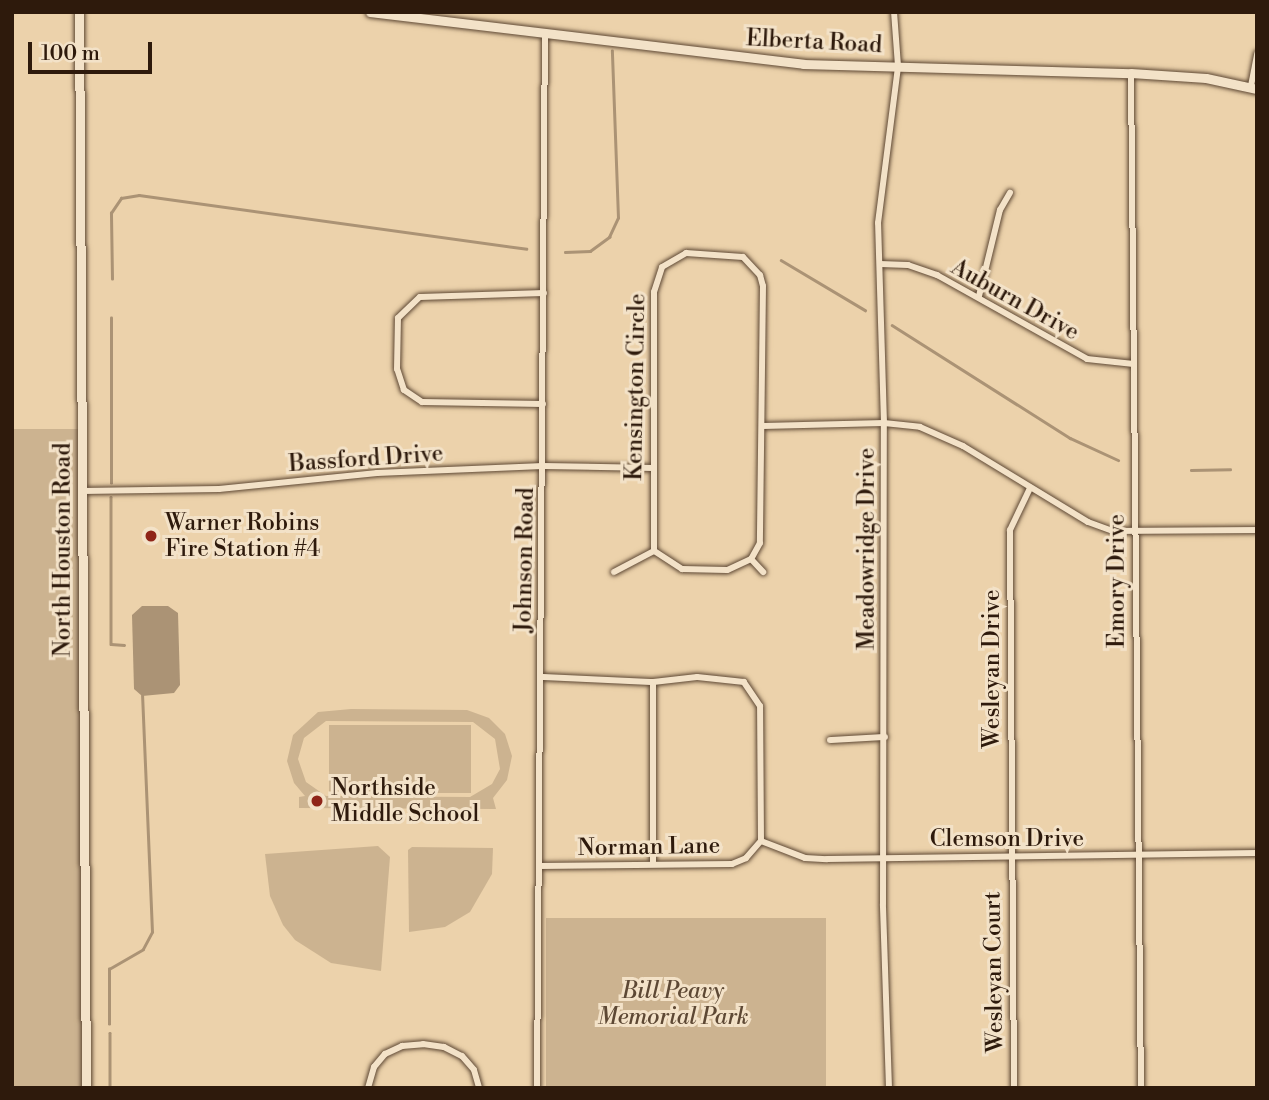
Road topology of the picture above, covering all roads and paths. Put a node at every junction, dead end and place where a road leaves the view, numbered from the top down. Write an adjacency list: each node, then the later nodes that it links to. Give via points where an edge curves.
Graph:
1 (79, 12): 20 (street, North Houston Road)
2 (370, 12): 4 (street, Elberta Road)
3 (894, 12): 6 (street, Meadowridge Drive)
4 (545, 33): 6 (street, Elberta Road, via 790,62); 11 (street, Johnson Road)
5 (1257, 54): 8 (street)
6 (898, 66): 7 (street, Elberta Road); 10 (street, Meadowridge Drive, via 878,223)
7 (1131, 73): 8 (street, Elberta Road, via 1206,78); 13 (street, Emory Drive)
8 (1254, 88)
9 (1010, 193): 12 (street, via 1000,210)
10 (880, 264): 12 (street, Auburn Drive, via 908,265); 15 (street, Meadowridge Drive)
11 (544, 293): 14 (street, Johnson Road); 14 (street, via 419,297 398,318 397,369 404,390 422,402)
12 (979, 296): 13 (street, Auburn Drive, via 1064,349 1087,359)
13 (1134, 364): 22 (street, Emory Drive)
14 (543, 404): 17 (street, Johnson Road)
15 (884, 423): 16 (street); 19 (street, via 943,435); 29 (street, Meadowridge Drive)
16 (762, 426): 18 (street, Kensington Circle, via 760,275 752,263 730,253 686,253 669,259 655,278); 24 (street, Kensington Circle, via 762,529)
17 (543, 466): 18 (street, Bassford Drive); 20 (street, Bassford Drive, via 377,473 219,489); 27 (street, Johnson Road)
18 (653, 468): 23 (street, Kensington Circle)
19 (1030, 488): 22 (street, via 1088,522 1113,531); 33 (street, Wesleyan Drive, via 1010,530)
20 (82, 491): 38 (street, North Houston Road)
21 (1257, 530): 22 (street)
22 (1134, 531): 34 (street, Emory Drive)
23 (654, 551): 24 (street, via 682,569 727,570); 25 (street)
24 (751, 559): 26 (street)
25 (614, 572)
26 (763, 572)
27 (541, 677): 28 (street); 37 (street, Johnson Road)
28 (653, 682): 31 (street, via 725,678 744,682 753,694 760,706); 36 (street)
29 (885, 737): 30 (street); 35 (street, Meadowridge Drive)
30 (830, 740)
31 (761, 841): 35 (street, Clemson Drive, via 805,858); 36 (street, Norman Lane, via 746,859 732,864)
32 (1257, 853): 34 (street, Clemson Drive)
33 (1009, 855): 34 (street, Clemson Drive); 35 (street, Clemson Drive); 43 (street, Wesleyan Court)
34 (1137, 856): 44 (street, Emory Drive)
35 (886, 857): 42 (street, Meadowridge Drive)
36 (653, 864): 37 (street, Norman Lane)
37 (539, 866): 41 (street, Johnson Road)
38 (86, 1088)
39 (368, 1088): 40 (street, via 374,1067 385,1054 423,1044 462,1056 474,1070)
40 (479, 1088)
41 (537, 1088)
42 (889, 1088)
43 (1014, 1088)
44 (1140, 1088)

